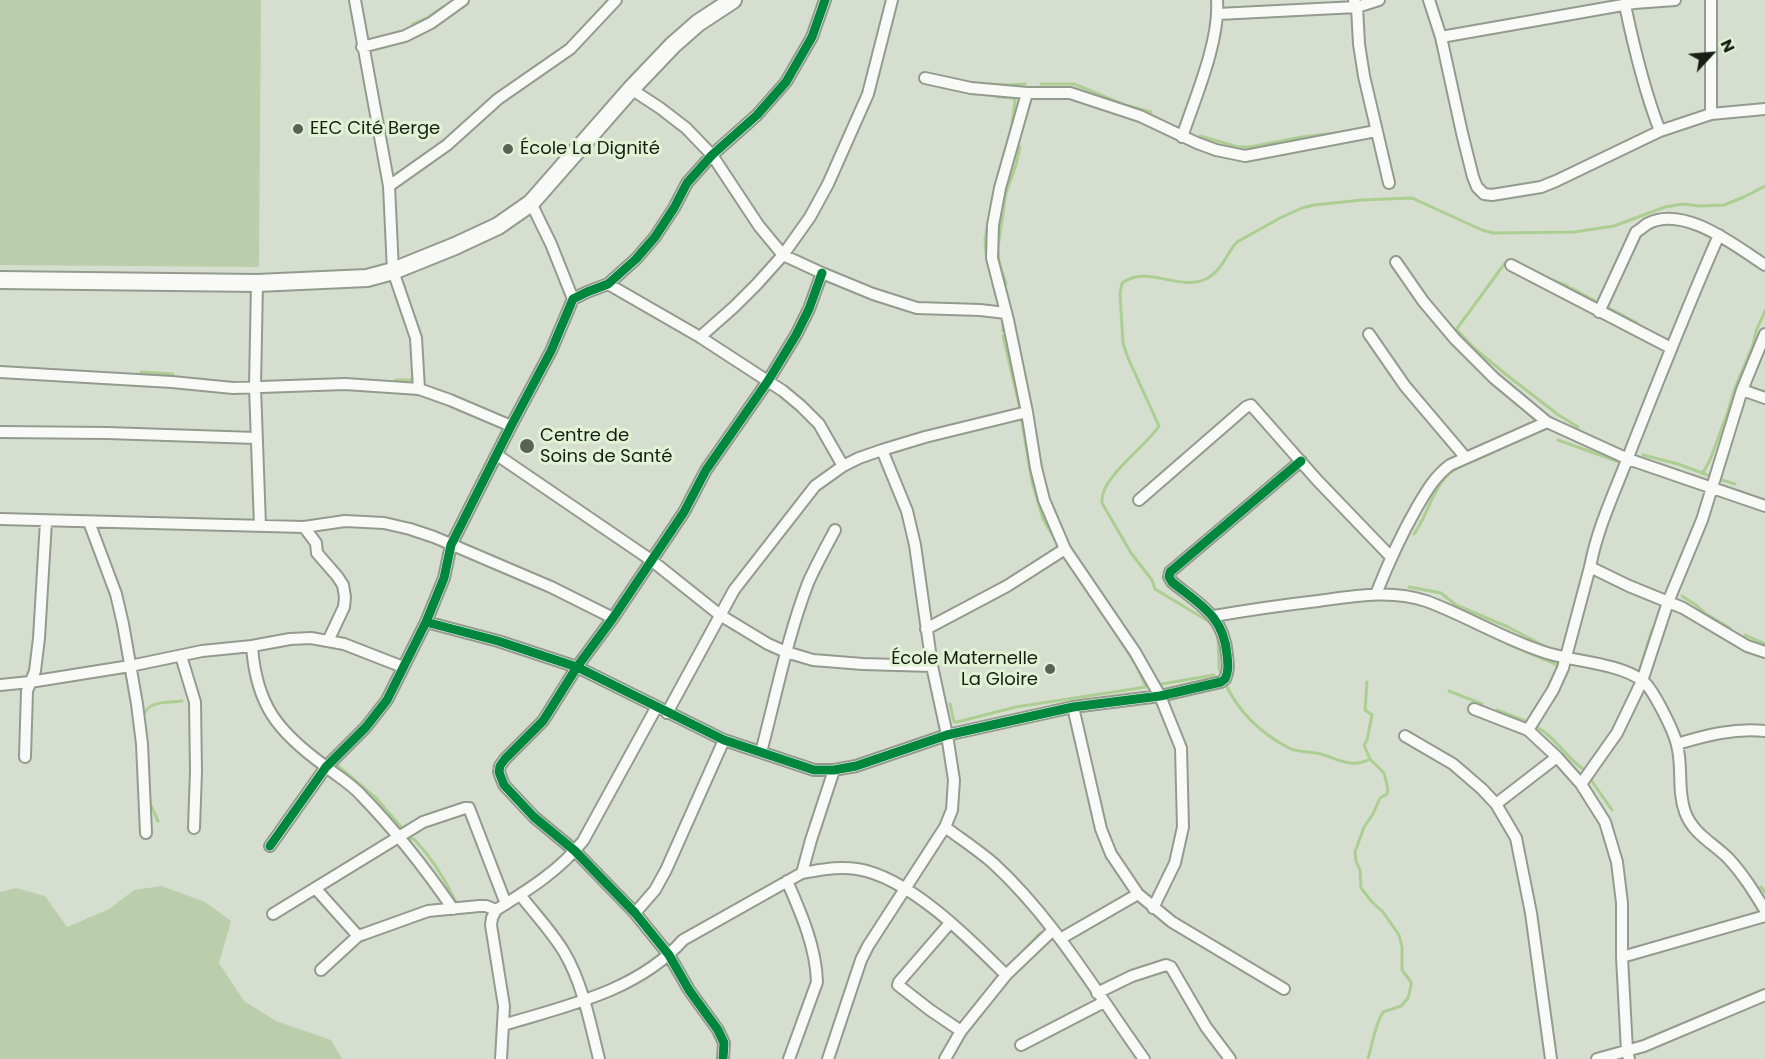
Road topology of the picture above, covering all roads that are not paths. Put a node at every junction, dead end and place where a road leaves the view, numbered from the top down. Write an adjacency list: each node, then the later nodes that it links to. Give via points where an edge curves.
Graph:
1 (355, 0): 16 (street)
2 (463, 0): 16 (street, via 405,36)
3 (616, 0): 27 (street, via 570,48 498,99 447,145)
4 (733, 0): 18 (main road, via 673,45)
5 (825, 0): 25 (street, via 812,37 786,82 757,115)
6 (892, 0): 30 (street, via 872,80 856,122 810,217)
7 (1217, 0): 14 (street)
8 (1379, 0): 13 (street)
9 (1429, 0): 15 (street)
10 (1675, 0): 12 (street)
11 (1711, 0): 21 (street)
12 (1631, 2): 15 (street); 22 (street, via 1637,62)
13 (1355, 3): 14 (street); 23 (street, via 1362,66)
14 (1218, 15): 24 (street)
15 (1441, 37): 22 (street, via 1473,177 1484,194 1549,184)
16 (362, 47): 27 (street)
17 (925, 78): 19 (street, via 971,88)
18 (631, 89): 25 (street, via 686,128); 28 (main road)
19 (1027, 93): 24 (street, via 1070,93 1140,116); 41 (street, via 993,225 992,258)
20 (1765, 109): 21 (street)
21 (1711, 114): 22 (street)
22 (1660, 131)
23 (1376, 132): 24 (street, via 1245,156); 26 (street)
24 (1182, 137)
25 (712, 155): 30 (street); 38 (street, via 687,183 655,237)
26 (1389, 183)
27 (389, 186): 34 (street)
28 (531, 203): 34 (main road, via 498,226); 39 (street)
29 (1719, 235): 32 (street); 40 (street, via 1677,219 1647,224 1636,232); 45 (street)
30 (783, 255): 35 (street); 44 (street)
31 (1396, 262): 53 (street, via 1455,339)
32 (1765, 265)
33 (1511, 266): 40 (street)
34 (393, 271): 37 (main road, via 367,278); 49 (street, via 416,338)
35 (822, 273): 41 (street, via 917,308); 47 (street, via 796,335)
36 (0, 280): 37 (main road)
37 (257, 283): 48 (street)
38 (608, 284): 39 (street); 44 (street)
39 (573, 299): 54 (street, via 551,351)
40 (1599, 312): 45 (street)
41 (1006, 313): 52 (street)
42 (1369, 334): 59 (street)
43 (1765, 334): 50 (street)
44 (700, 338): 47 (street)
45 (1671, 348): 60 (street)
46 (0, 372): 48 (street)
47 (768, 381): 62 (street, via 819,424); 75 (street, via 706,470 684,512)
48 (255, 387): 49 (street, via 345,384); 56 (street)
49 (419, 389): 54 (street)
50 (1742, 390): 51 (street); 63 (street)
51 (1765, 398)
52 (1027, 412): 57 (street); 73 (street, via 1044,500)
53 (1547, 422): 59 (street); 60 (street)
54 (511, 426): 58 (street)
55 (0, 432): 56 (street)
56 (256, 438): 69 (street)
57 (882, 450): 62 (street); 83 (street, via 907,512 915,544)
58 (497, 455): 72 (street); 75 (street)
59 (1466, 458): 74 (street, via 1440,472 1431,483)
60 (1628, 459): 63 (street); 76 (street, via 1595,542)
61 (1301, 461): 64 (street, via 1256,408 1246,406); 74 (street); 80 (street, via 1170,573 1172,582)
62 (843, 466): 79 (street, via 815,486 734,590)
63 (1712, 488): 65 (street); 78 (street)
64 (1139, 501)
65 (1765, 506)
66 (0, 519): 67 (street)
67 (46, 521): 68 (street); 95 (street, via 39,638)
68 (89, 522): 69 (street); 90 (street, via 116,594)
69 (260, 526): 70 (street)
70 (304, 527): 72 (street, via 345,521 384,523); 84 (street, via 316,543 317,553 343,585 344,608)
71 (836, 530): 86 (street, via 809,582)
72 (451, 545): 81 (street, via 551,586); 82 (street, via 444,578)
73 (1065, 549): 83 (street, via 1007,586); 97 (street)
74 (1391, 557): 77 (street)
75 (651, 560): 79 (street); 81 (street)
76 (1590, 567): 78 (street); 89 (street)
77 (1376, 594): 80 (street); 89 (street, via 1424,601)
78 (1668, 602): 87 (street); 94 (street)
79 (720, 615): 86 (street); 101 (street)
80 (1214, 616): 97 (street, via 1226,641 1225,679)
81 (613, 618): 93 (street)
82 (426, 622): 92 (street); 93 (street)
83 (926, 629): 91 (street)
84 (328, 641): 85 (street, via 290,639); 92 (street)
85 (252, 646): 88 (street); 111 (street, via 255,674 266,706 277,724)
86 (786, 652): 91 (street, via 813,660); 108 (street)
87 (1765, 652)
88 (181, 656): 90 (street); 116 (street, via 195,702)
89 (1566, 659): 94 (street, via 1605,665); 102 (street, via 1553,690)
90 (129, 666): 95 (street); 117 (street, via 142,744)
91 (932, 666): 104 (street)
92 (403, 667): 111 (street, via 387,700)
93 (577, 667): 99 (street); 120 (street, via 543,721 505,759 499,772 504,785 534,817)
94 (1642, 681): 107 (street, via 1661,708); 113 (street, via 1617,733)
95 (30, 682): 96 (street); 109 (street)
96 (0, 685)
97 (1160, 696): 98 (street); 128 (street, via 1180,748 1183,827 1175,863)
98 (1073, 707): 104 (street); 125 (street, via 1101,829 1111,854)
99 (656, 708): 101 (street); 120 (street)
100 (1474, 709): 102 (street)
101 (667, 713): 106 (street)
102 (1528, 730): 110 (street)
103 (1765, 731): 107 (street, via 1718,732)
104 (947, 735): 112 (street); 115 (street, via 954,780 952,810)
105 (1405, 736): 114 (street, via 1453,765)
106 (724, 740): 108 (street); 132 (street, via 666,870)
107 (1677, 744): 131 (street, via 1681,795 1695,830 1727,858)
108 (761, 752): 112 (street, via 814,770)
109 (25, 757)
110 (1557, 757): 113 (street); 114 (street)
111 (326, 768): 118 (street, via 341,777); 119 (street)
112 (834, 770): 121 (street)
113 (1581, 784): 140 (street, via 1605,822 1617,862)
114 (1496, 804): 159 (street, via 1518,848 1532,913)
115 (945, 827): 124 (street); 136 (street, via 992,863)
116 (194, 828)
117 (146, 833)
118 (402, 835): 123 (street); 127 (street, via 423,822 470,808); 129 (street)
119 (270, 846)
120 (575, 851): 126 (street); 132 (street)
121 (802, 873): 122 (street); 124 (street, via 837,867 858,869)
122 (787, 881): 139 (street, via 683,940); 154 (street, via 809,938 817,982)
123 (316, 889): 133 (street); 137 (street)
124 (905, 889): 135 (street); 155 (street, via 861,960)
125 (1138, 894): 128 (street); 138 (street)
126 (521, 896): 127 (street); 146 (street, via 564,952)
127 (506, 904): 130 (street)
128 (1153, 908): 143 (street)
129 (453, 909): 130 (street, via 486,906); 137 (street, via 429,911)
130 (496, 910): 147 (street, via 491,925 504,1006)
131 (1765, 910)
132 (635, 913): 139 (street)
133 (273, 914)
134 (1765, 916): 140 (street)
135 (950, 923): 142 (street); 148 (street, via 898,985)
136 (1052, 930): 138 (street); 142 (street)
137 (358, 936): 141 (street)
138 (1060, 939): 145 (street)
139 (669, 955): 146 (street, via 632,979); 153 (street, via 688,990 718,1030 724,1043)
140 (1622, 957): 150 (street)
141 (321, 970)
142 (1006, 975): 148 (street)
143 (1284, 989)
144 (1765, 995): 150 (street)
145 (1101, 997): 149 (street); 157 (street); 158 (street, via 1132,976 1166,965 1171,967)
146 (584, 1001): 147 (street); 152 (street)
147 (503, 1025): 151 (street)
148 (961, 1031): 156 (street)
149 (1021, 1045)
150 (1628, 1055): 160 (street)
151 (501, 1059)
152 (600, 1059)
153 (723, 1059)
154 (789, 1059)
155 (828, 1059)
156 (945, 1059)
157 (1144, 1059)
158 (1230, 1059)
159 (1551, 1059)
160 (1597, 1059)

